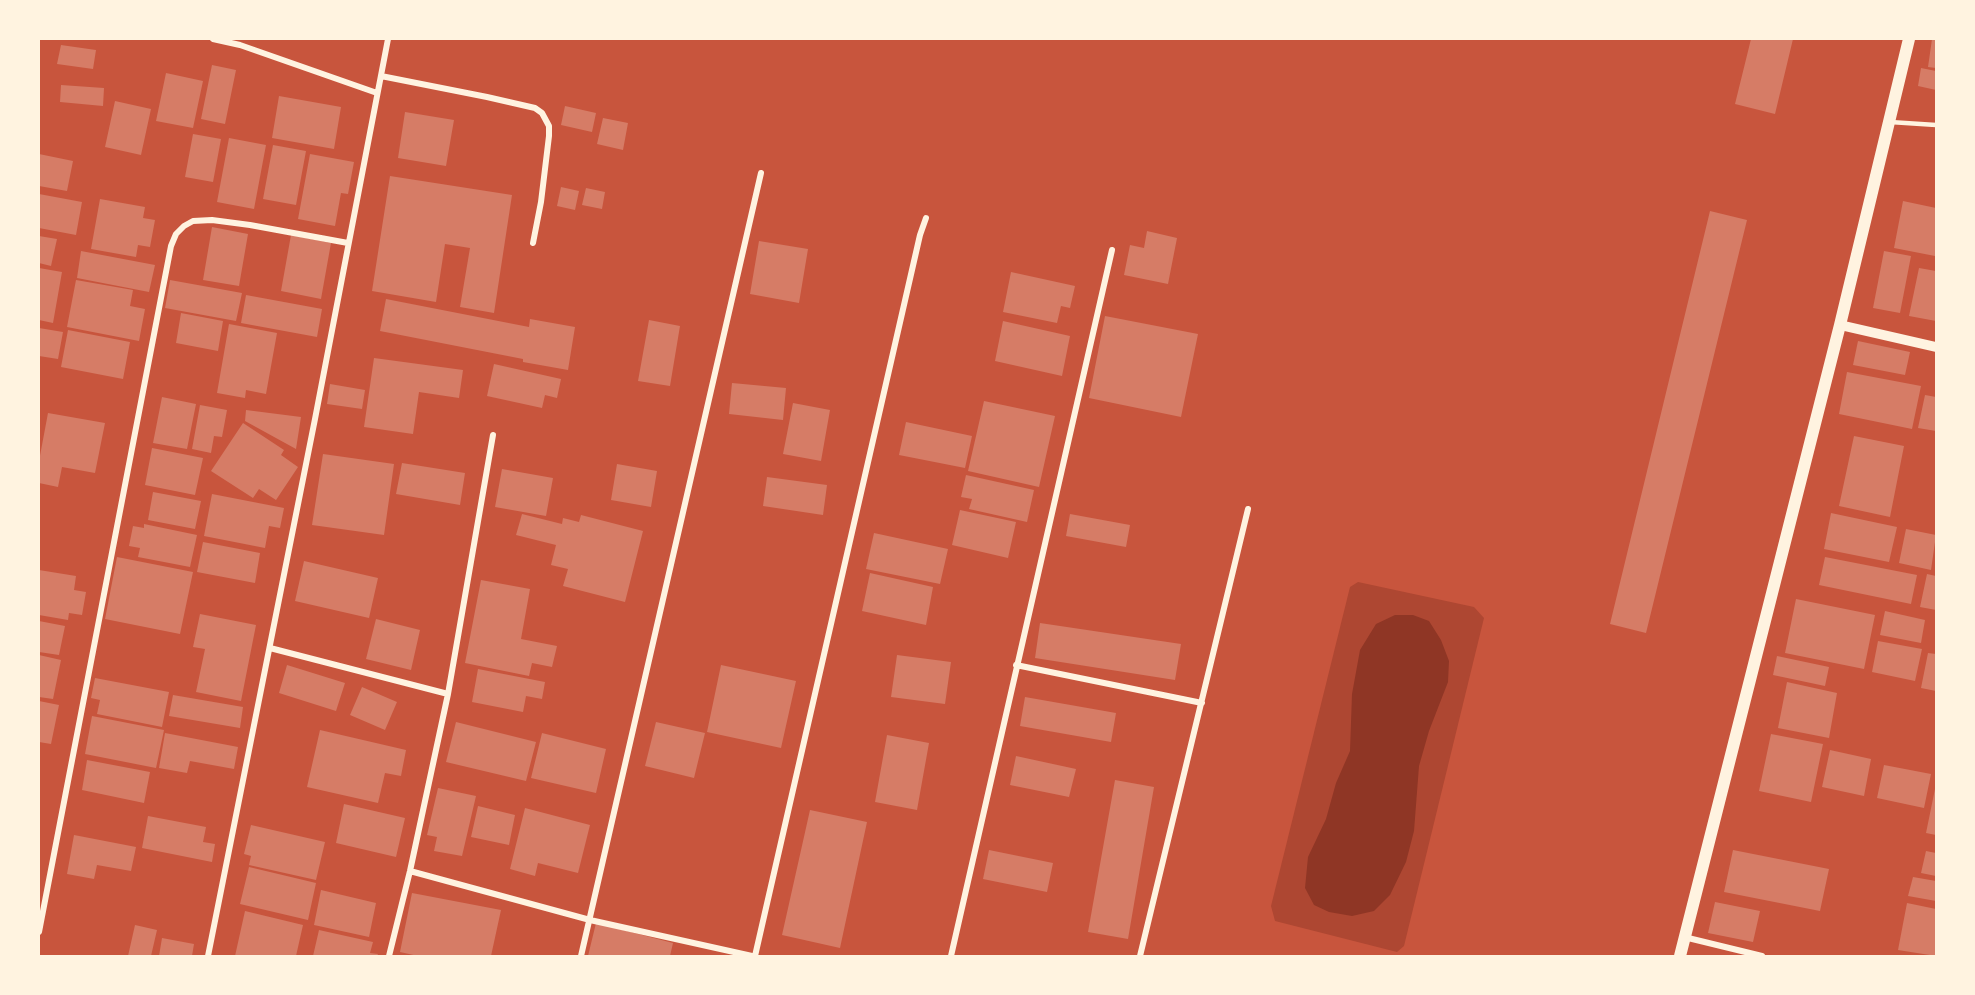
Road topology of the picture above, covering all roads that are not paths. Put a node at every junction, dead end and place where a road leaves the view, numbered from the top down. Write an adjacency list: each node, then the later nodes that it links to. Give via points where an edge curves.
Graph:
1 (213, 39): 5 (street)
2 (388, 39): 4 (street)
3 (1909, 39): 6 (main road)
4 (381, 76): 5 (street); 11 (street, via 535,108 542,113 549,136)
5 (377, 93): 10 (street)
6 (1890, 122): 7 (lane); 13 (main road)
7 (1936, 125)
8 (761, 173): 22 (street)
9 (926, 218): 28 (street)
10 (348, 243): 17 (street); 23 (street, via 212,220 193,221 176,234)
11 (533, 243)
12 (1112, 250): 18 (street)
13 (1840, 325): 14 (street); 24 (main road)
14 (1936, 347)
15 (493, 435): 19 (street)
16 (1248, 509): 20 (street)
17 (270, 648): 19 (street); 25 (street)
18 (1016, 665): 20 (street); 29 (street)
19 (448, 694): 21 (street)
20 (1202, 703): 30 (street)
21 (410, 871): 22 (street); 26 (street)
22 (590, 920): 27 (street); 28 (street)
23 (39, 932)
24 (1684, 937): 31 (main road); 32 (street)
25 (208, 956)
26 (389, 956)
27 (581, 956)
28 (754, 956)
29 (951, 956)
30 (1140, 956)
31 (1680, 956)
32 (1762, 956)

